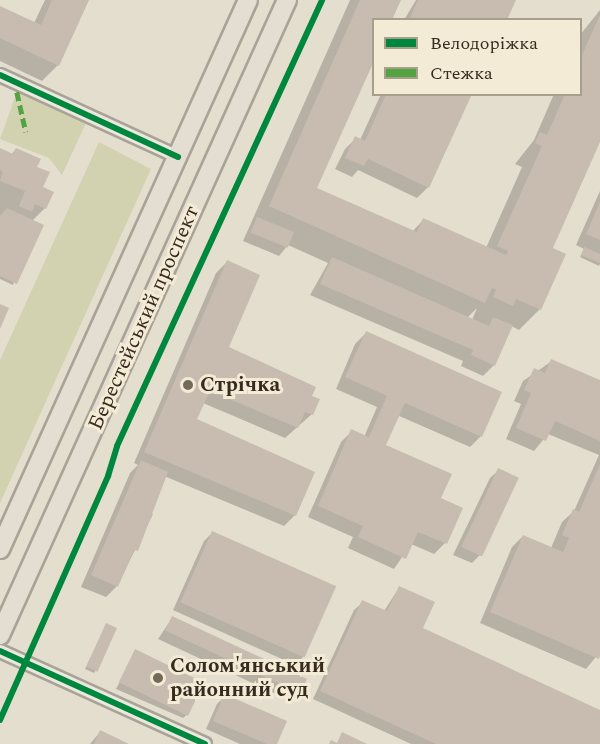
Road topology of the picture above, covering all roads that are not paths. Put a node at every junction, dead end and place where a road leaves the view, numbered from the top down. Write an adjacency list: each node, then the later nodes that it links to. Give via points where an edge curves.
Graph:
1 (249, 0): 4 (main road, Берестейський проспект)
2 (287, 0): 6 (main road, Берестейський проспект)
3 (0, 75): 4 (street)
4 (178, 157): 5 (main road, Берестейський проспект)
5 (0, 549)
6 (0, 635)
7 (0, 651): 8 (street)
8 (206, 744)

